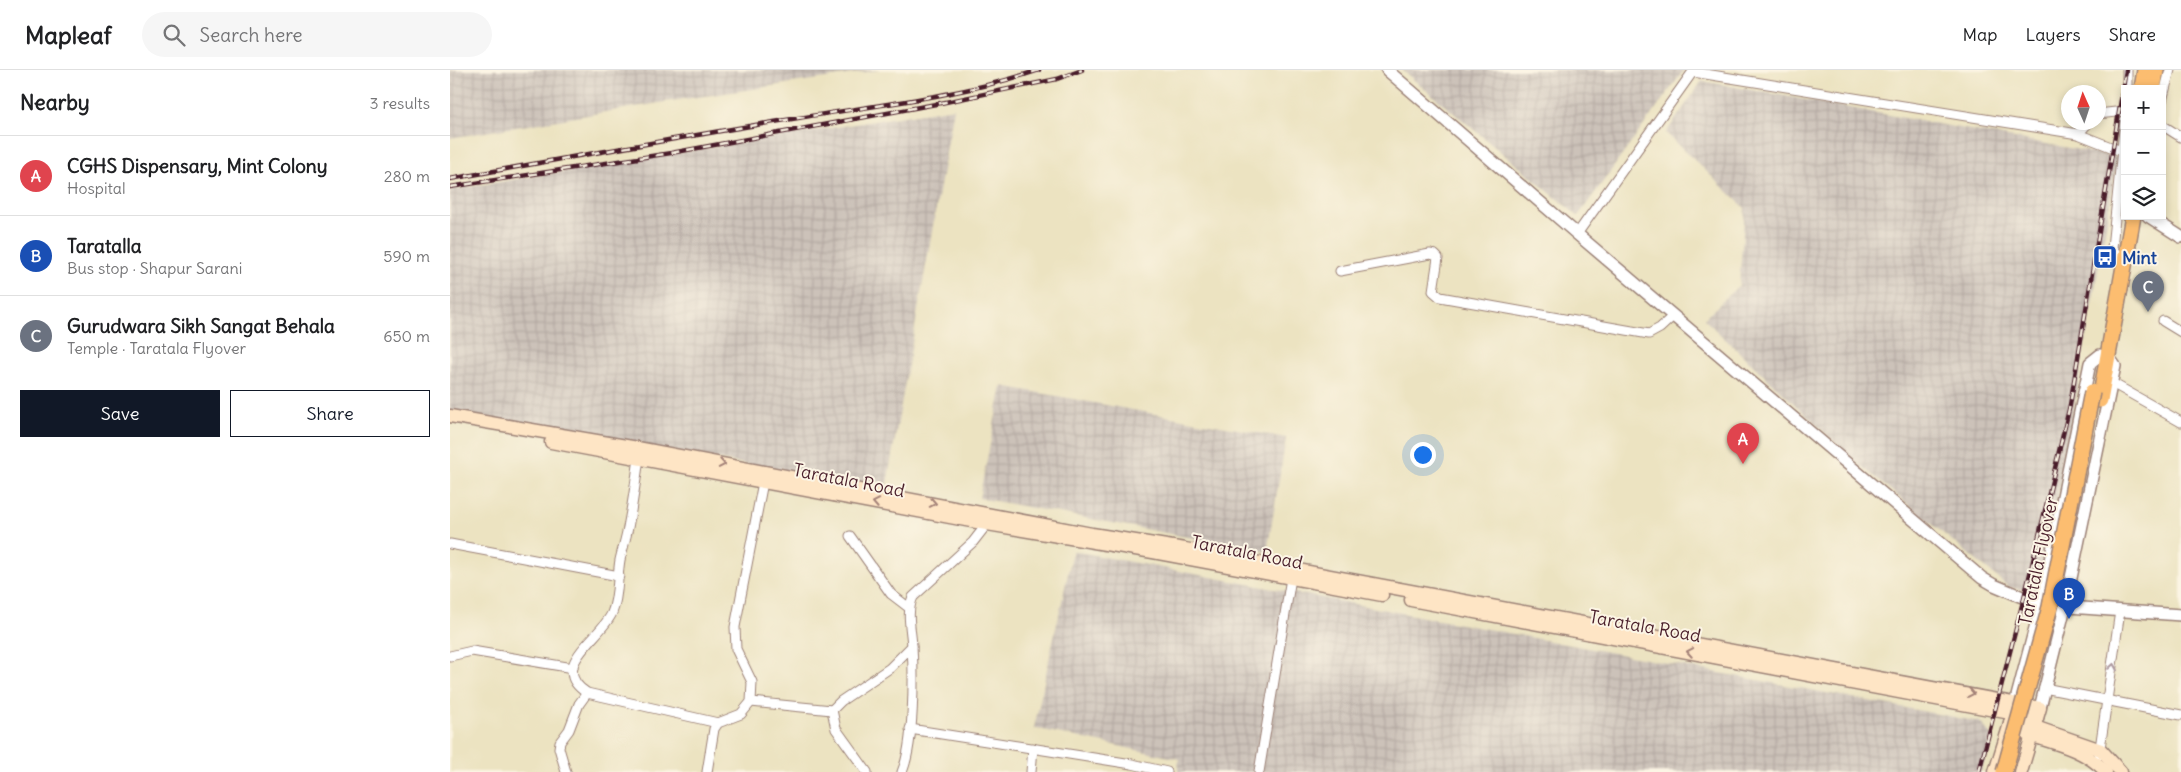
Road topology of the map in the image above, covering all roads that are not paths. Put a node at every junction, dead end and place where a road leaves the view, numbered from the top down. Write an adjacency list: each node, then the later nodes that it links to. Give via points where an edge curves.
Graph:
1 (1387, 70): 21 (street)
2 (2127, 70): 7 (street)
3 (2145, 70): 8 (highway)
4 (2156, 70): 9 (highway)
5 (2170, 70): 10 (street)
6 (1693, 71): 15 (street); 21 (street)
7 (2127, 85)
8 (2143, 85)
9 (2154, 85)
10 (2166, 86)
11 (2121, 111): 12 (street)
12 (2106, 113)
13 (2166, 127): 16 (street)
14 (2082, 130): 15 (street)
15 (2078, 134): 17 (street)
16 (2181, 136)
17 (2121, 151): 23 (street, via 2112,248)
18 (2124, 220): 23 (highway)
19 (2131, 220): 28 (highway)
20 (2154, 220): 22 (street)
21 (1576, 234): 25 (street)
22 (2181, 237)
23 (2119, 258): 28 (highway)
24 (1340, 271): 25 (street, via 1430,254 1438,258 1433,290 1440,297 1649,334)
25 (1673, 316): 41 (street, via 1982,578)
26 (2162, 321): 27 (street)
27 (2181, 332)
28 (2104, 356): 29 (street, via 2115,366); 30 (highway, Taratala Flyover); 41 (street, via 2090,363)
29 (2112, 383): 32 (street); 43 (street)
30 (2096, 396): 69 (highway, Taratala Flyover, bridge, via 2050,607); 70 (highway, Taratala Flyover, via 2056,613)
31 (450, 416): 36 (main road, one-way to 36, via 624,445)
32 (2181, 422)
33 (450, 424): 34 (main road, Taratala Road)
34 (639, 458): 35 (main road, Taratala Road); 39 (street)
35 (762, 482): 36 (main road, Taratala Road, one-way to 35); 52 (street, via 735,627 736,649 752,682)
36 (995, 522): 40 (main road, Taratala Road); 42 (street, via 913,597); 55 (main road, one-way to 55, via 1978,695)
37 (850, 536): 42 (street, via 891,594)
38 (450, 544): 39 (street)
39 (619, 576): 48 (street, via 612,613 580,652)
40 (1291, 578): 55 (main road, Taratala Road, one-way to 40, via 1948,700); 67 (street)
41 (2041, 605): 43 (street); 55 (street)
42 (908, 607): 46 (street)
43 (2065, 607): 44 (street); 49 (street)
44 (2120, 612): 45 (street); 51 (street, one-way to 44)
45 (2181, 615)
46 (912, 646): 53 (street, via 890,668); 58 (street)
47 (450, 656): 48 (street, via 472,650)
48 (573, 668): 50 (street, via 573,677)
49 (2044, 688): 51 (street); 56 (street)
50 (587, 693): 57 (street); 61 (street, via 560,742)
51 (2108, 700): 54 (street); 60 (street)
52 (751, 702): 53 (street); 57 (street, via 741,714)
53 (832, 710): 63 (street, via 836,729)
54 (2181, 716)
55 (2012, 717): 56 (main road); 56 (main road); 68 (main road)
56 (2036, 722): 60 (main road, via 2081,752); 71 (main road)
57 (718, 723): 62 (street, via 714,729)
58 (910, 729): 59 (street); 64 (street)
59 (1033, 748): 65 (street); 66 (street)
60 (2099, 756): 72 (main road); 73 (main road)
61 (566, 772)
62 (707, 772)
63 (867, 772)
64 (902, 772)
65 (1031, 772)
66 (1167, 772)
67 (1259, 772)
68 (1996, 772)
69 (2004, 772)
70 (2013, 772)
71 (2021, 772)
72 (2106, 772)
73 (2121, 772)

